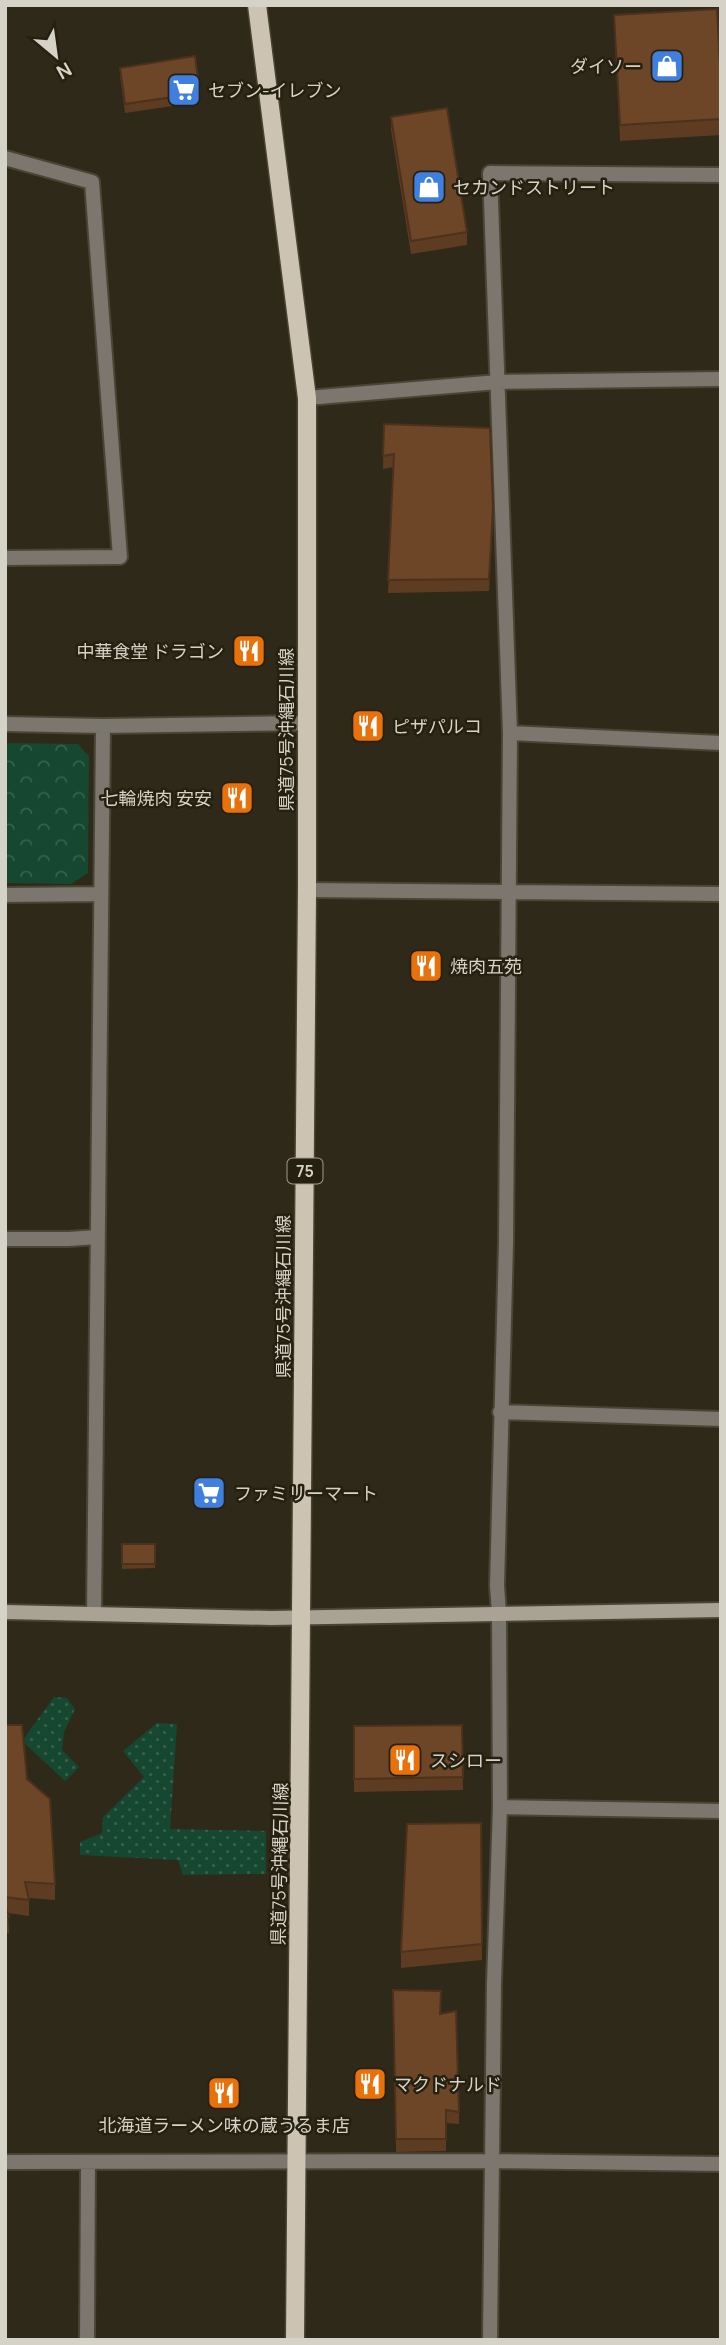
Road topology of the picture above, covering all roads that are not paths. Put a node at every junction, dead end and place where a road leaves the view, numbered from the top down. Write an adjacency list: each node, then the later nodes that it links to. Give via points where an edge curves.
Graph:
1 (257, 5): 6 (main road, 県道75号沖縄石川線 / 75)
2 (5, 158): 7 (street, via 92,181 120,557)
3 (721, 175): 5 (street, via 490,173)
4 (721, 379): 5 (street)
5 (498, 382): 6 (street); 11 (street)
6 (307, 398): 8 (main road, 県道75号沖縄石川線 / 75)
7 (5, 558)
8 (307, 723): 10 (street); 13 (main road, 県道75号沖縄石川線 / 75)
9 (5, 724): 10 (street)
10 (103, 726): 15 (street)
11 (510, 733): 12 (street); 14 (street)
12 (721, 743)
13 (307, 890): 14 (street); 26 (main road, 県道75号沖縄石川線 / 75)
14 (510, 891): 16 (street); 20 (street)
15 (101, 894): 17 (street); 18 (street)
16 (721, 894)
17 (5, 895)
18 (97, 1237): 19 (street); 25 (street)
19 (5, 1239)
20 (500, 1412): 21 (street); 24 (street)
21 (721, 1419)
22 (721, 1610): 24 (street)
23 (5, 1612): 25 (street)
24 (499, 1613): 26 (street); 27 (street)
25 (94, 1614): 26 (street)
26 (302, 1616): 31 (main road, 県道75号沖縄石川線 / 75)
27 (500, 1807): 28 (street); 29 (street)
28 (721, 1811)
29 (491, 2161): 31 (street); 33 (street); 36 (street)
30 (5, 2162): 32 (street)
31 (297, 2162): 32 (street); 35 (main road, 県道75号沖縄石川線 / 75)
32 (88, 2163): 34 (street)
33 (721, 2164)
34 (87, 2340)
35 (295, 2340)
36 (490, 2340)

